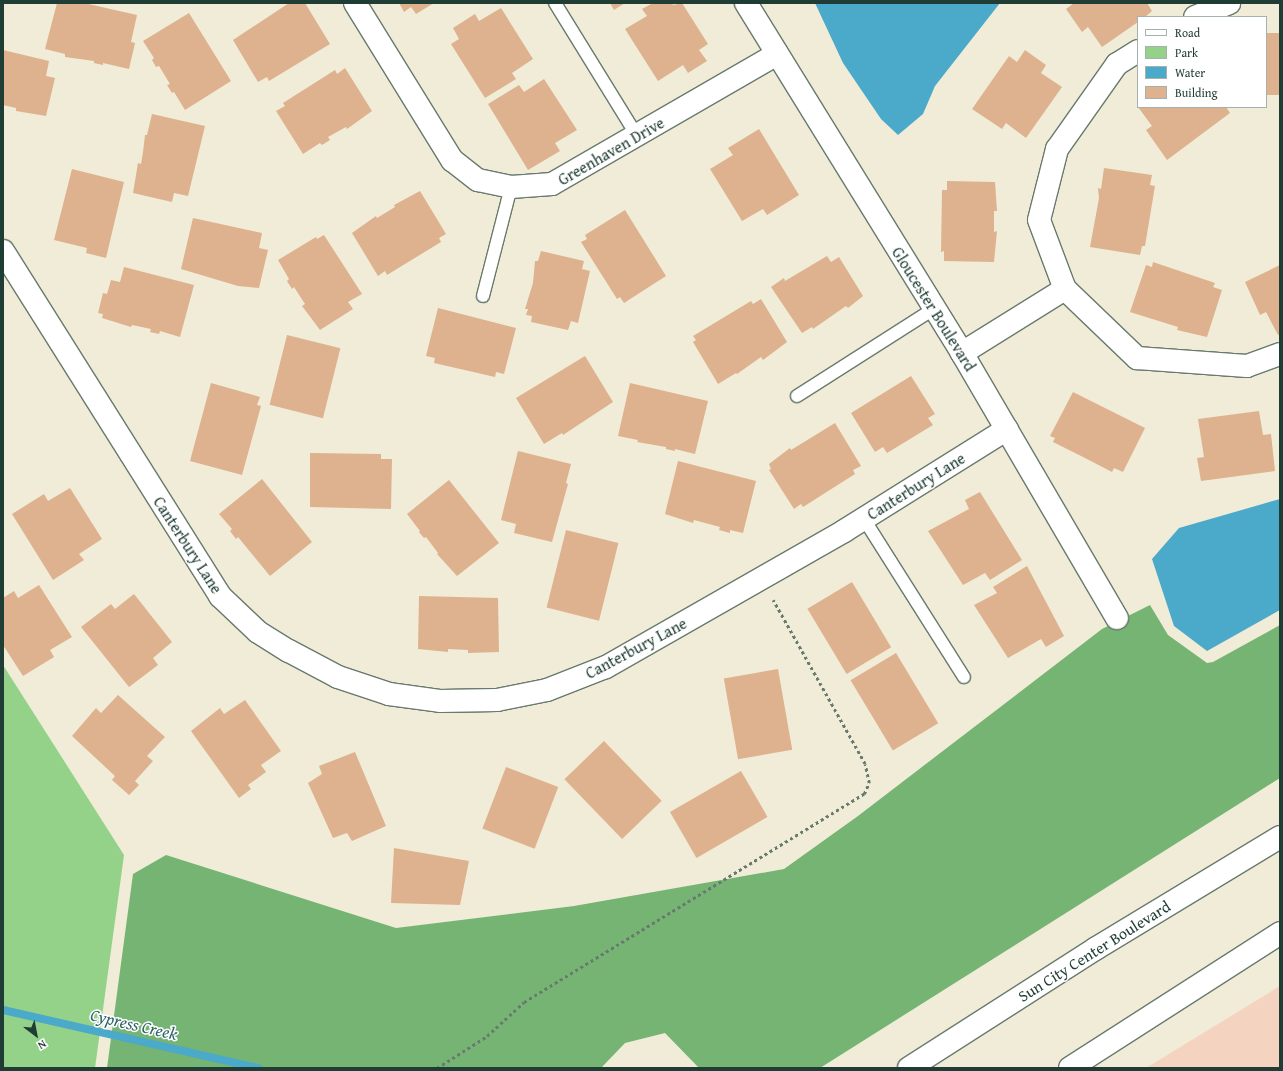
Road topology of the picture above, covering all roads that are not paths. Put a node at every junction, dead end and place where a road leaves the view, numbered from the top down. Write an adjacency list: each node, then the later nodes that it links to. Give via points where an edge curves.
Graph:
1 (354, 3): 9 (street, Greenhaven Drive, via 452,160 478,180)
2 (555, 3): 8 (lane)
3 (746, 3): 7 (street, Gloucester Boulevard)
4 (1229, 3): 5 (street)
5 (1197, 16)
6 (1137, 52): 11 (street, via 1117,64 1057,149 1039,220)
7 (777, 54): 8 (street, Greenhaven Drive); 13 (street, Gloucester Boulevard)
8 (637, 136): 9 (street, Greenhaven Drive, via 552,184)
9 (511, 187): 12 (lane)
10 (3, 251): 18 (street, Canterbury Lane, via 220,596 258,632 338,677 389,694 440,701 497,700 547,690 606,667)
11 (1065, 290): 14 (street); 15 (street, via 1137,358 1247,366)
12 (483, 296)
13 (934, 308): 14 (street, Gloucester Boulevard); 16 (lane)
14 (962, 353): 17 (street, Gloucester Boulevard)
15 (1280, 354)
16 (797, 396)
17 (1007, 429): 18 (street, Canterbury Lane); 19 (street, Gloucester Boulevard)
18 (864, 519): 20 (lane)
19 (1116, 618)
20 (964, 677)
21 (1280, 836): 23 (street, Sun City Center Boulevard, via 1095,949)
22 (1280, 933): 24 (street)
23 (909, 1068)
24 (1070, 1068)

